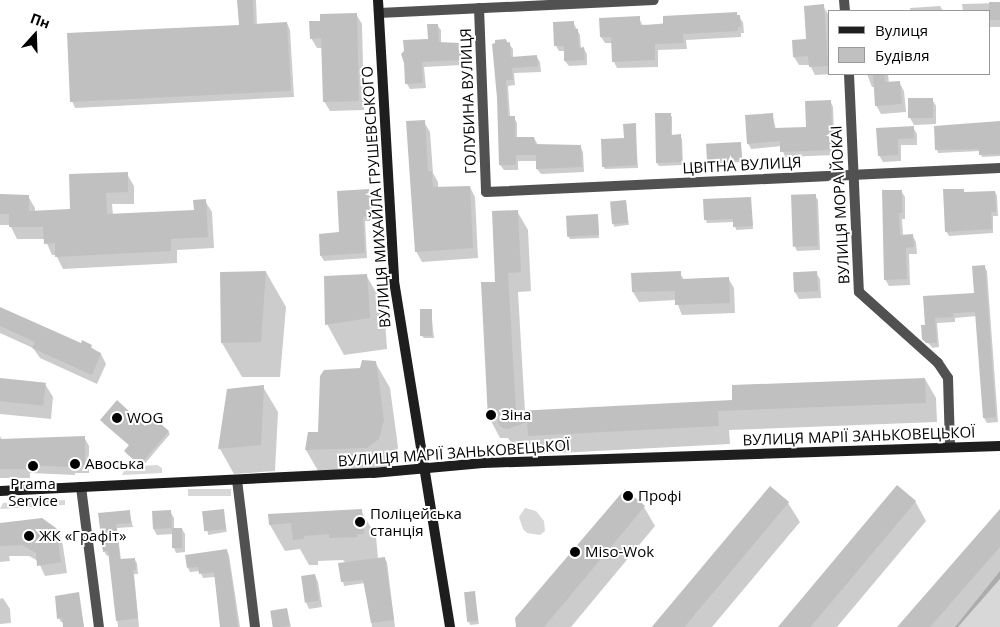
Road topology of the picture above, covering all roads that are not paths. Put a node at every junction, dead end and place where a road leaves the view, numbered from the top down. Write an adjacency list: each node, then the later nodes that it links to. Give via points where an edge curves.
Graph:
1 (378, 0): 4 (street, ВУЛИЦЯ МИХАЙЛА ГРУШЕВСЬКОГО)
2 (654, 0): 3 (street)
3 (479, 8): 4 (street); 8 (street, ГОЛУБИНА ВУЛИЦЯ)
4 (379, 13): 11 (street, ВУЛИЦЯ МИХАЙЛА ГРУШЕВСЬКОГО, via 394,282)
5 (848, 75): 7 (street, ВУЛИЦЯ МОРА ЙОКАІ)
6 (1000, 168): 7 (street, ЦВІТНА ВУЛИЦЯ)
7 (854, 174): 8 (street, ЦВІТНА ВУЛИЦЯ); 10 (street, ВУЛИЦЯ МОРА ЙОКАІ, via 859,292 938,363 948,378)
8 (486, 192)
9 (1000, 446): 10 (street, ВУЛИЦЯ МАРІЇ ЗАНЬКОВЕЦЬКОЇ)
10 (950, 447): 11 (street, ВУЛИЦЯ МАРІЇ ЗАНЬКОВЕЦЬКОЇ, via 483,463)
11 (423, 468): 12 (street, ВУЛИЦЯ МАРІЇ ЗАНЬКОВЕЦЬКОЇ); 17 (street, ВУЛИЦЯ МИХАЙЛА ГРУШЕВСЬКОГО)
12 (236, 480): 13 (street, ВУЛИЦЯ МАРІЇ ЗАНЬКОВЕЦЬКОЇ); 16 (street)
13 (81, 487): 14 (street, ВУЛИЦЯ МАРІЇ ЗАНЬКОВЕЦЬКОЇ); 15 (street)
14 (0, 491)
15 (99, 627)
16 (255, 627)
17 (450, 627)

